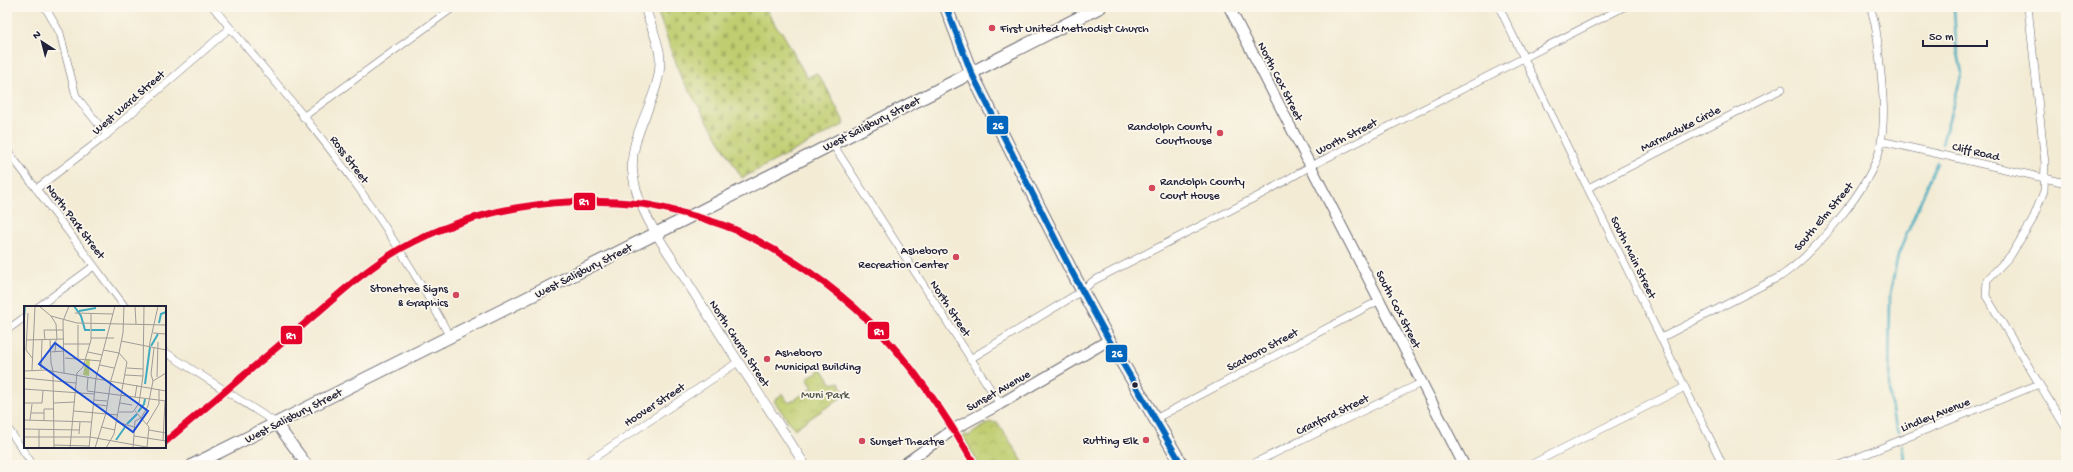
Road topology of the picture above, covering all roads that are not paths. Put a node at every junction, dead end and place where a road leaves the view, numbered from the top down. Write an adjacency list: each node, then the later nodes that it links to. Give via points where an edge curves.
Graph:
1 (45, 7): 17 (street, via 60,33 76,96)
2 (213, 7): 12 (street, Ross Street)
3 (454, 7): 16 (street)
4 (645, 7): 26 (street, North Church Street, via 660,58 658,80 632,157 633,176 641,204)
5 (946, 7): 14 (main road)
6 (1100, 7): 14 (main road, West Salisbury Street)
7 (1229, 7): 21 (main road, North Cox Street)
8 (1499, 7): 13 (street, South Main Street)
9 (1624, 7): 13 (street, Worth Street)
10 (1870, 7): 18 (street, South Elm Street, via 1879,54 1885,110)
11 (2028, 7): 22 (street)
12 (230, 28): 16 (street, Ross Street); 17 (street, West Ward Street)
13 (1524, 58): 21 (street, Worth Street); 24 (street, South Main Street)
14 (971, 72): 19 (main road, West Salisbury Street); 28 (main road)
15 (1782, 89): 24 (street, Marmaduke Circle)
16 (302, 117): 34 (street, Ross Street, via 360,191 420,282)
17 (107, 135): 25 (street, West Ward Street)
18 (1881, 141): 22 (street, Cliff Road); 35 (street, South Elm Street, via 1880,150 1866,182 1845,211 1795,267)
19 (832, 143): 26 (main road, West Salisbury Street); 38 (street, North Street)
20 (7, 150): 25 (street, North Park Street)
21 (1311, 166): 28 (street, Worth Street, via 1093,281); 29 (main road, South Cox Street)
22 (2045, 178): 23 (street, Cliff Road); 41 (street, via 2044,191 2032,221 2011,255 1987,280 1986,296)
23 (2066, 183)
24 (1588, 188): 35 (street, South Main Street)
25 (36, 189): 27 (street, North Park Street)
26 (656, 233): 34 (main road, West Salisbury Street); 39 (street, North Church Street)
27 (94, 266): 30 (street); 31 (street, North Park Street)
28 (1082, 291): 36 (main road); 38 (street, Worth Street)
29 (1380, 300): 40 (main road, South Cox Street); 44 (street, Scarboro Street)
30 (39, 306)
31 (124, 306)
32 (24, 318): 33 (street)
33 (7, 330)
34 (450, 337): 45 (main road, West Salisbury Street)
35 (1661, 338): 42 (street, South Main Street)
36 (1109, 340): 43 (main road, Sunset Avenue); 44 (main road)
37 (166, 353): 45 (street)
38 (970, 359): 43 (street, North Street)
39 (738, 362): 51 (street, Hoover Street); 52 (street, North Church Street)
40 (1423, 382): 55 (street, Cranford Street); 56 (main road, South Cox Street)
41 (2038, 384): 47 (street); 59 (street, Lindley Avenue)
42 (1685, 387): 57 (street); 58 (street, South Main Street)
43 (1000, 404): 53 (main road, Sunset Avenue, via 954,429)
44 (1155, 419): 54 (main road)
45 (276, 423): 49 (main road, West Salisbury Street); 50 (main road)
46 (7, 428): 48 (street)
47 (2066, 428)
48 (33, 465)
49 (193, 465)
50 (307, 465)
51 (583, 465)
52 (805, 465)
53 (903, 465)
54 (1182, 465)
55 (1250, 465)
56 (1464, 465)
57 (1530, 465)
58 (1723, 465)
59 (1839, 465)

